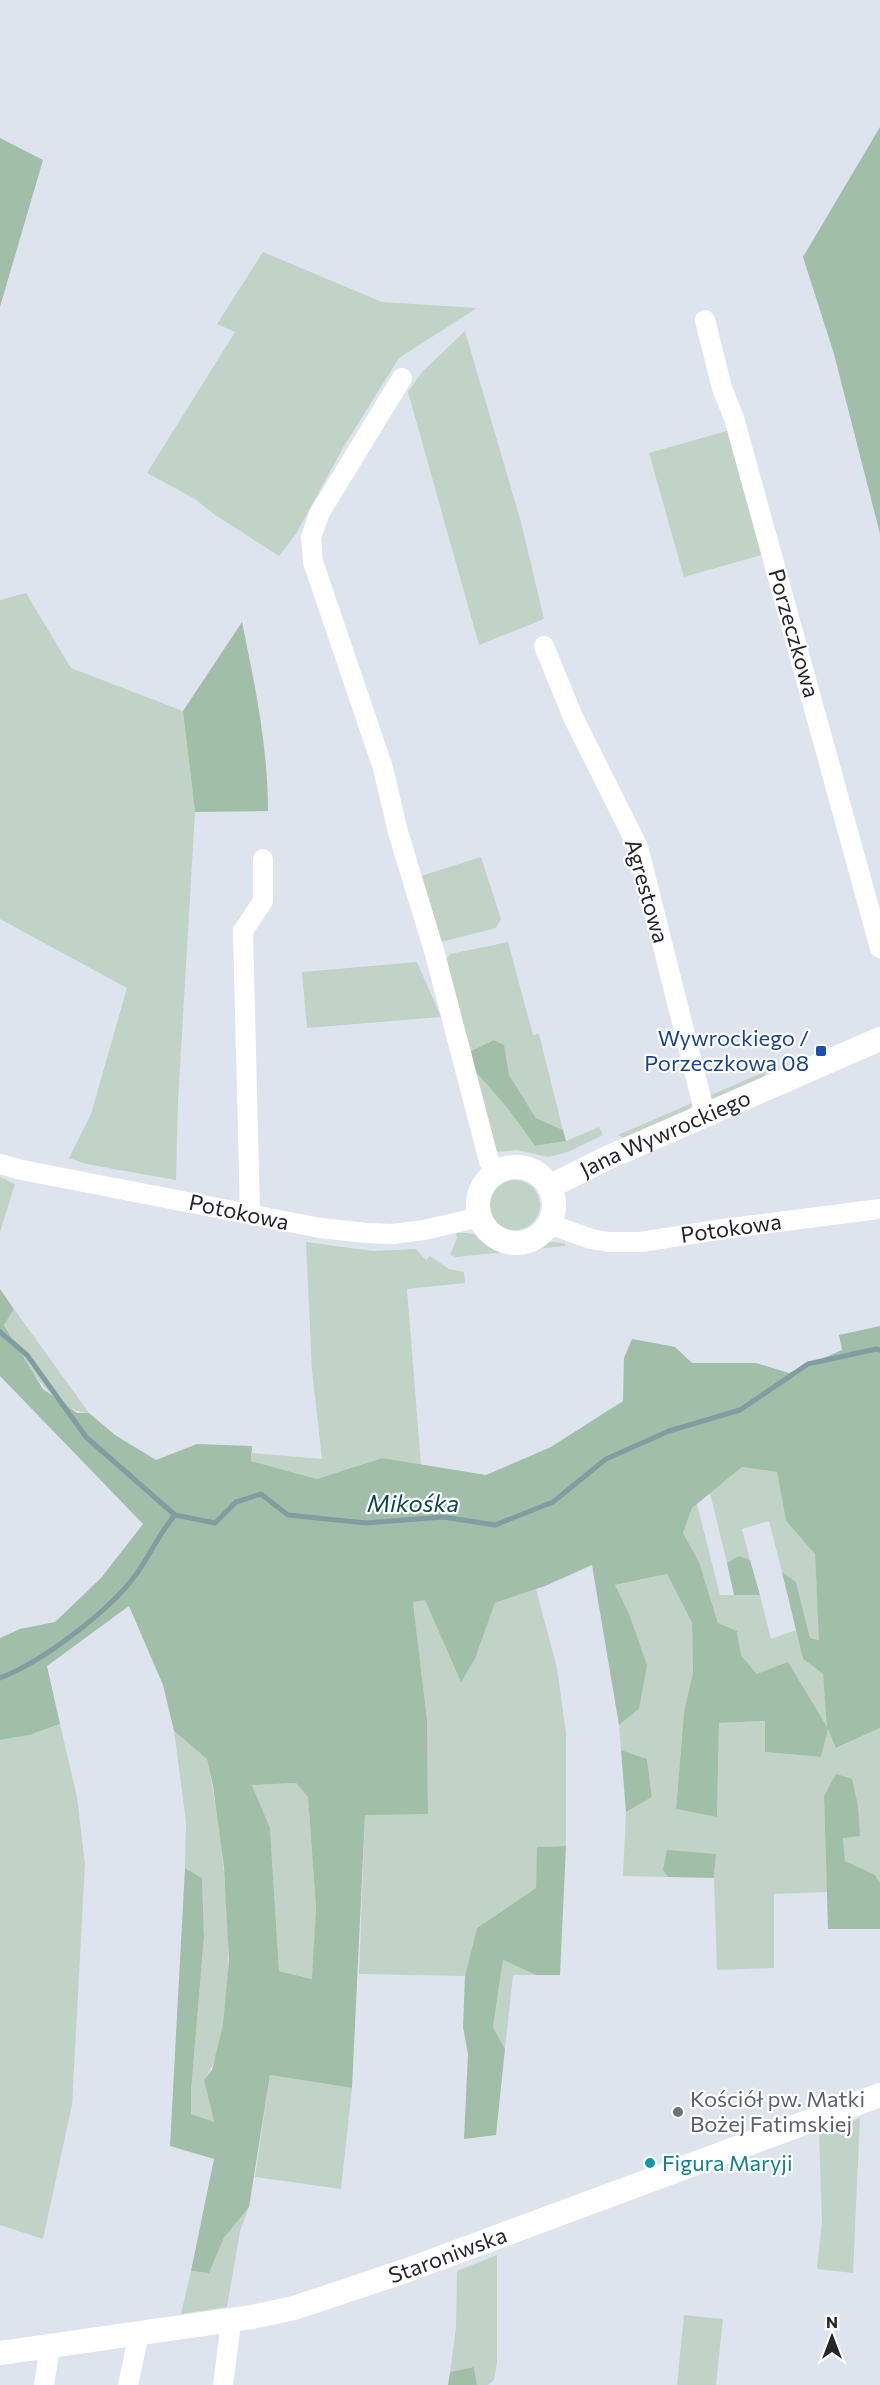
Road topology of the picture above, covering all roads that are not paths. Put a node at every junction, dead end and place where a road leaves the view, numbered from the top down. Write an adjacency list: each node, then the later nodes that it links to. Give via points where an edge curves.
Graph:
1 (705, 320): 5 (street, Porzeczkowa)
2 (402, 378): 9 (street, via 319,514 311,538 313,562 383,768)
3 (544, 646): 7 (street, Agrestowa, via 573,717 638,847)
4 (263, 859): 12 (street, via 263,901 243,931)
5 (880, 948)
6 (880, 1039): 7 (street, Jana Wywrockiego)
7 (705, 1114): 10 (street, Jana Wywrockiego)
8 (0, 1164): 12 (street, Potokowa)
9 (495, 1173): 10 (street, via 525,1168 542,1177); 13 (street, via 480,1192)
10 (549, 1187): 14 (street, via 554,1205)
11 (880, 1209): 14 (street, Potokowa, via 641,1242 591,1239)
12 (250, 1214): 13 (street, Potokowa, via 320,1228 392,1234)
13 (480, 1217): 14 (street, via 490,1233 507,1242 535,1238)
14 (549, 1224)
15 (880, 2095): 16 (street, Staroniwska, via 359,2288 294,2308)
16 (229, 2320): 17 (street, Staroniwska); 22 (street)
17 (139, 2333): 18 (street, Staroniwska); 21 (street)
18 (50, 2346): 19 (street, Staroniwska); 20 (street)
19 (0, 2353)
20 (44, 2385)
21 (128, 2385)
22 (223, 2385)

